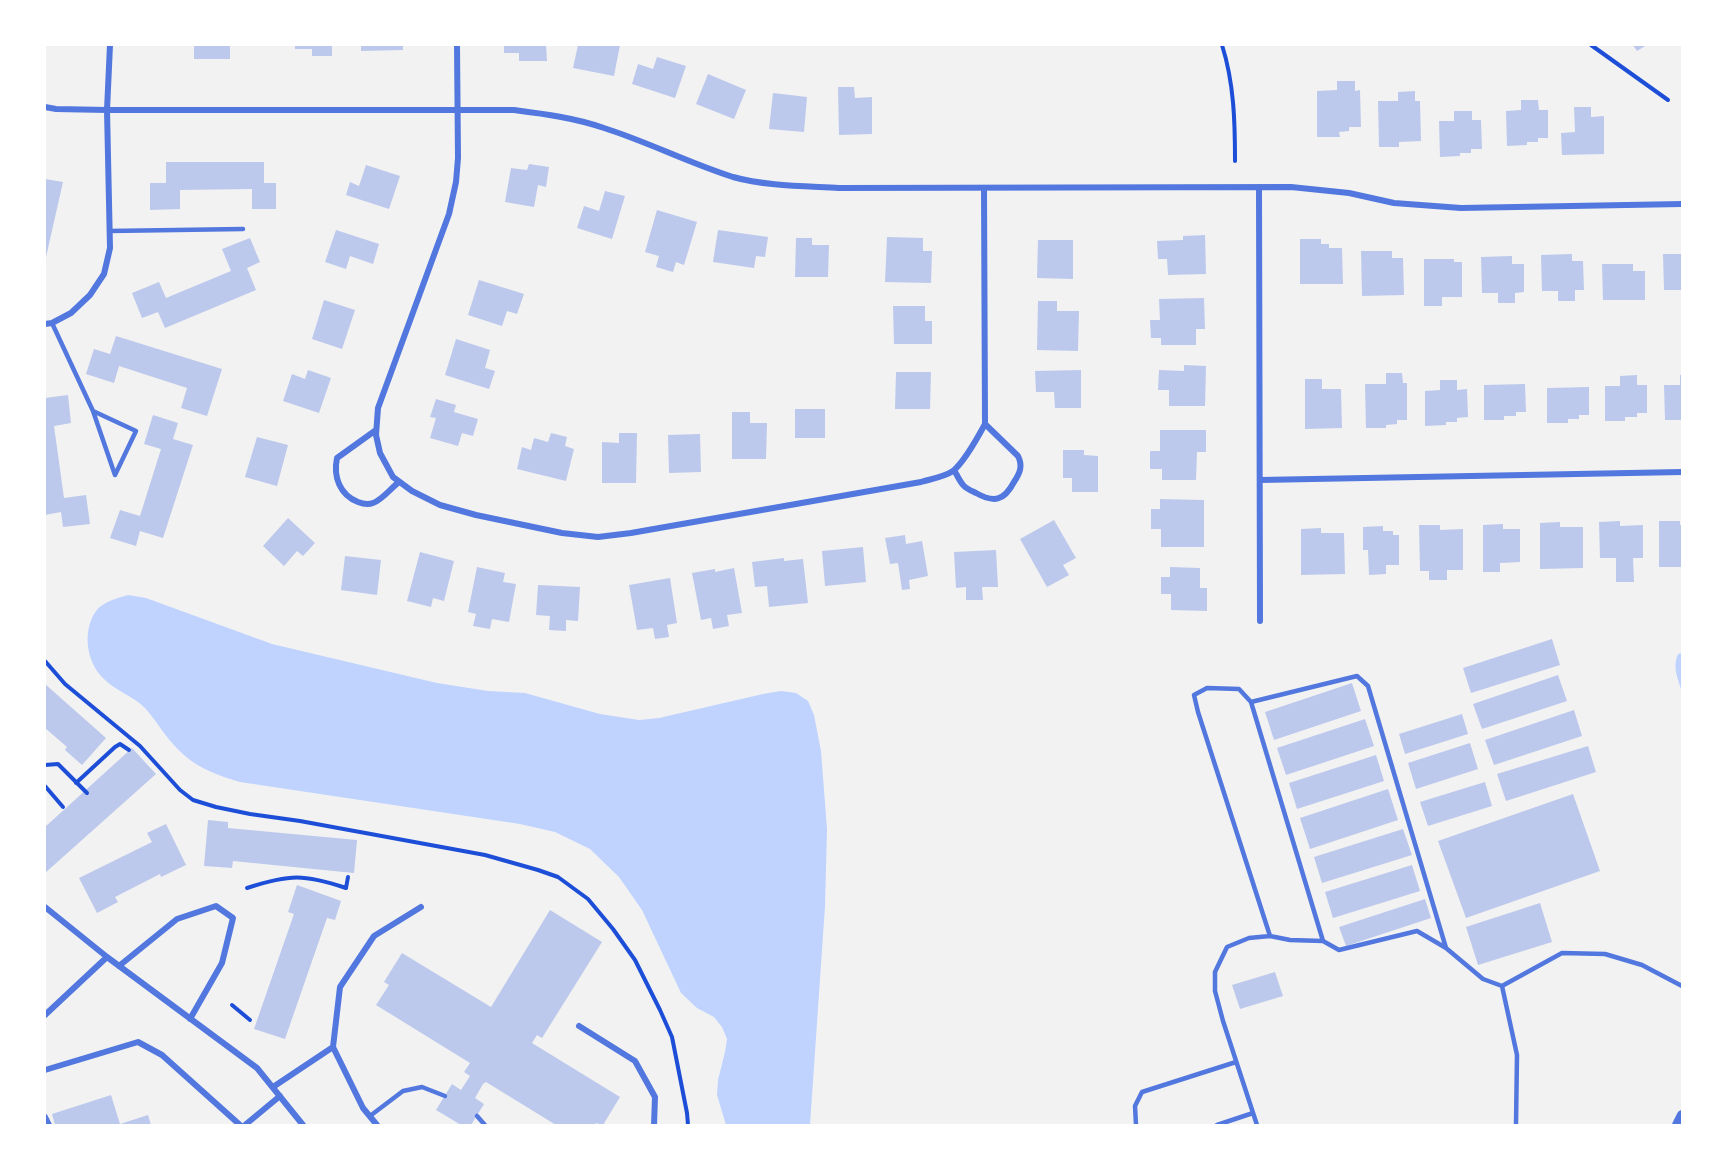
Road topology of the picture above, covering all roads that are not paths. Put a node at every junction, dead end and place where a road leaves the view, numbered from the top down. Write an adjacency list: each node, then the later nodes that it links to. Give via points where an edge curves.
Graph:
1 (110, 45): 4 (street)
2 (457, 45): 5 (street)
3 (45, 107): 4 (street)
4 (107, 110): 5 (street); 10 (street)
5 (458, 111): 7 (street, via 514,110 564,116 736,177 784,185); 14 (street, via 457,174 449,214 378,408)
6 (1259, 187): 7 (street); 8 (street, via 1321,189 1394,203 1461,208); 17 (street)
7 (984, 188): 13 (street)
8 (1682, 204)
9 (243, 229): 10 (lane)
10 (110, 231): 11 (street, via 104,274 71,313)
11 (49, 323): 12 (lane)
12 (93, 411): 12 (lane, via 136,431 115,475 111,464)
13 (985, 424): 15 (street); 15 (street, via 1020,461 1021,468 1007,494 989,499 964,487)
14 (376, 430): 18 (street, via 380,453); 18 (street, via 337,459 338,484 346,495 366,504 374,503)
15 (954, 470): 18 (street, via 921,482 598,537 476,515 440,505)
16 (1682, 472): 17 (street)
17 (1260, 480): 19 (street)
18 (399, 482)
19 (1260, 621)
20 (1251, 702): 23 (lane, via 1239,689 1208,688 1194,695); 24 (lane); 25 (lane, via 1357,676 1368,686)
21 (45, 907): 26 (street)
22 (421, 907): 33 (street, via 374,936 340,987)
23 (1270, 936): 24 (lane); 34 (lane, via 1249,938 1227,947 1215,972 1215,991)
24 (1323, 940): 25 (lane, via 1339,950 1417,932)
25 (1446, 948): 28 (lane, via 1483,979)
26 (107, 957): 27 (street); 30 (street)
27 (119, 966): 31 (street); 31 (street, via 177,919 216,906 233,918 222,963)
28 (1502, 986): 29 (lane, via 1562,953 1605,954 1642,965); 54 (lane, via 1517,1055)
29 (1682, 986)
30 (45, 1015)
31 (190, 1018): 36 (street, via 258,1068)
32 (579, 1026): 50 (street, via 635,1061 655,1096)
33 (333, 1047): 36 (street); 42 (street)
34 (1236, 1062): 39 (lane); 51 (lane, via 1142,1092 1135,1106)
35 (45, 1071): 45 (street, via 138,1042 162,1055)
36 (273, 1087): 37 (street)
37 (280, 1096): 46 (street); 47 (street)
38 (445, 1096): 42 (lane, via 422,1087 403,1092)
39 (1253, 1113): 52 (lane); 53 (lane)
40 (1682, 1115): 55 (street)
41 (45, 1116): 44 (street)
42 (370, 1116): 48 (street)
43 (477, 1116): 49 (lane)
44 (49, 1125)
45 (240, 1125)
46 (245, 1125)
47 (303, 1125)
48 (377, 1125)
49 (485, 1125)
50 (654, 1125)
51 (1136, 1125)
52 (1217, 1125)
53 (1257, 1125)
54 (1516, 1125)
55 (1677, 1125)

